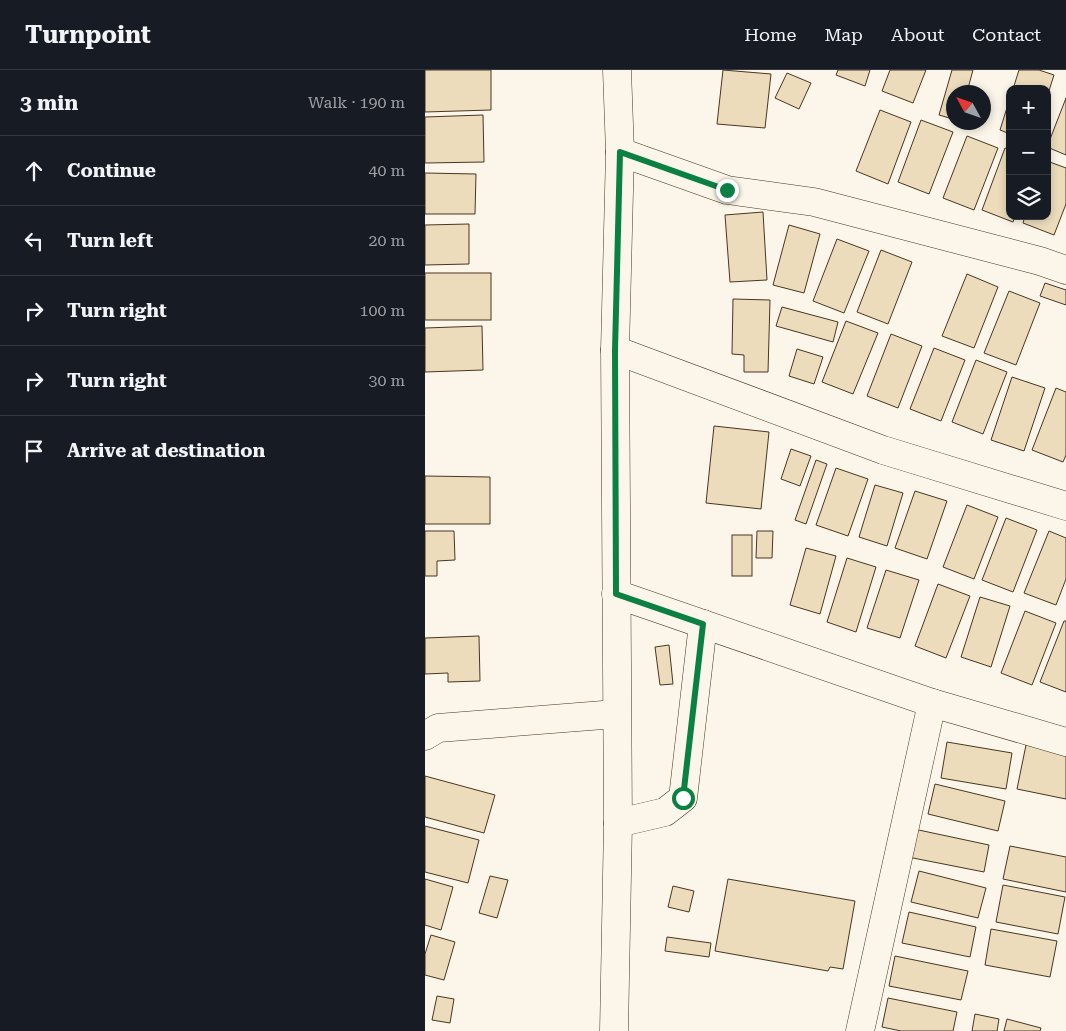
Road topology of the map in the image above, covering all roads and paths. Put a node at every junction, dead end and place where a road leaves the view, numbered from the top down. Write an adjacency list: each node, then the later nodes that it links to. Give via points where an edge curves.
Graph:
1 (617, 70): 2 (street)
2 (620, 152): 3 (street, via 727,190 814,202); 4 (street)
3 (1066, 270)
4 (615, 350): 5 (street, via 883,450); 6 (street)
5 (1066, 506)
6 (616, 594): 7 (street); 9 (street)
7 (703, 624): 8 (street); 12 (street, via 683,798 665,812)
8 (932, 703): 11 (street); 14 (street)
9 (616, 714): 10 (street, via 438,728); 12 (street)
10 (425, 736)
11 (1066, 742)
12 (617, 823): 13 (street)
13 (614, 1031)
14 (860, 1031)

